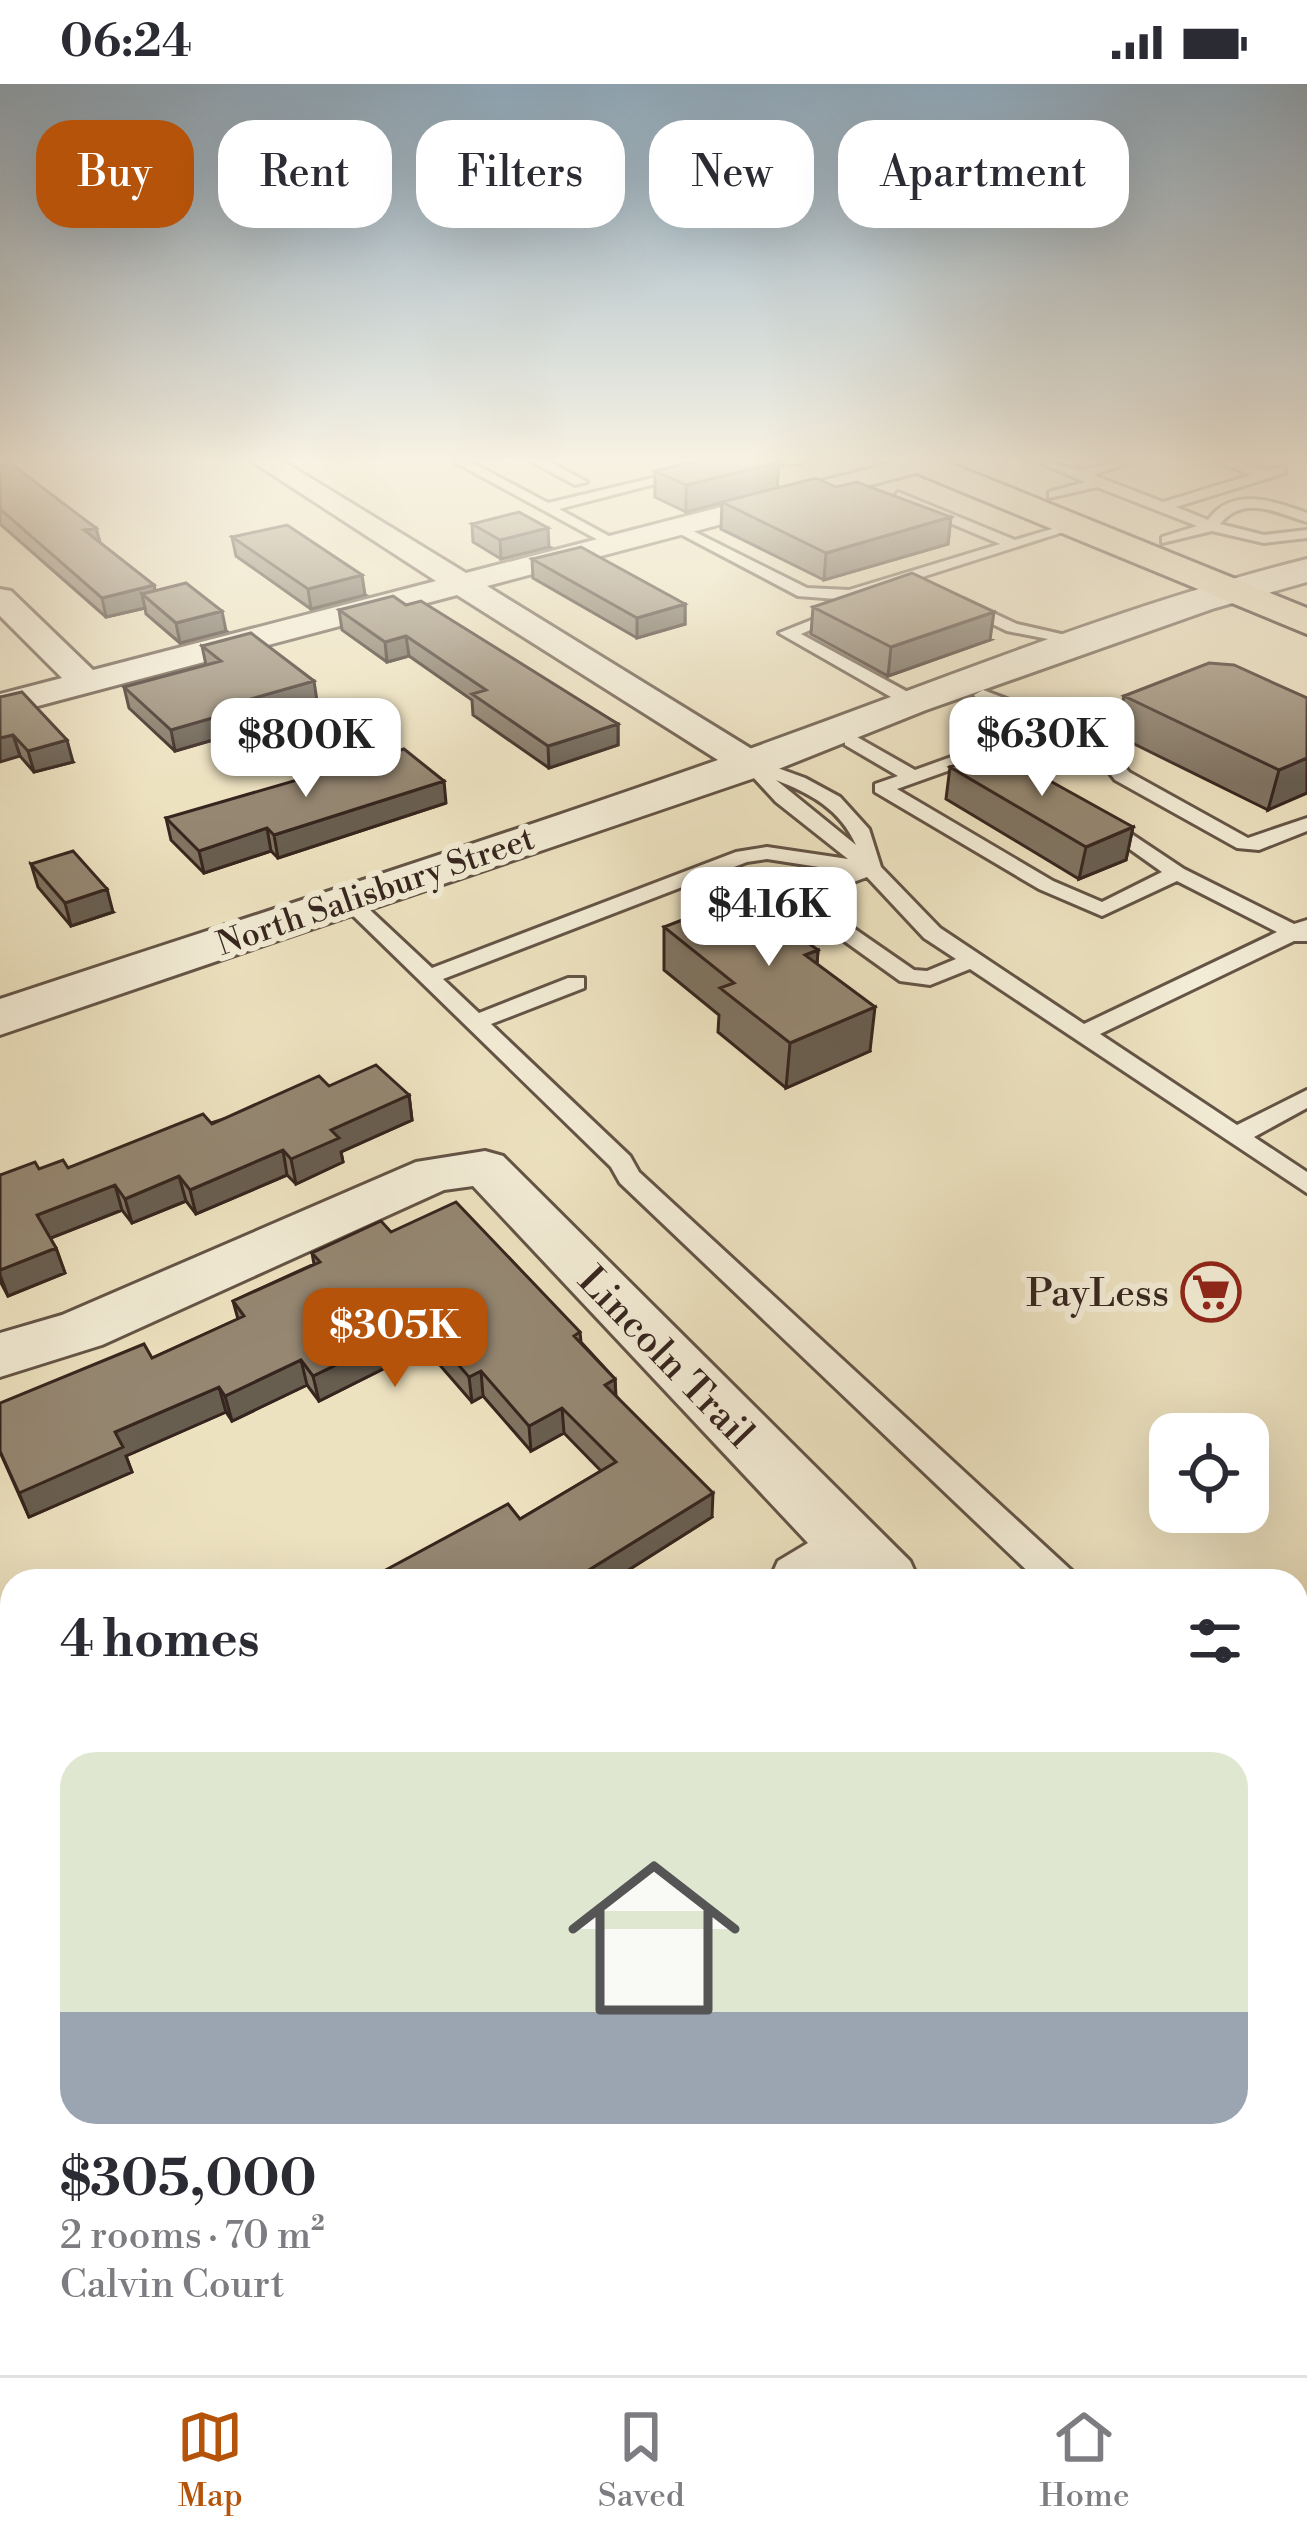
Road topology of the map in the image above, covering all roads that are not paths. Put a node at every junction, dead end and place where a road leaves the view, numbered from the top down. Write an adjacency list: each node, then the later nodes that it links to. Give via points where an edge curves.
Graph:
1 (434, 567): 8 (street)
2 (526, 567): 8 (street)
3 (753, 567): 7 (lane, via 804,593 884,570)
4 (937, 567): 7 (lane)
5 (1205, 567): 10 (highway)
6 (1241, 567): 10 (highway)
7 (907, 576): 9 (lane)
8 (461, 584): 15 (street); 20 (street)
9 (927, 586)
10 (1285, 592): 14 (street, North Salisbury Street, via 1084,641); 16 (street, North Salisbury Street)
11 (947, 596): 14 (lane)
12 (0, 598): 15 (street)
13 (825, 620): 17 (lane, via 787,633)
14 (1028, 641): 17 (street, North Salisbury Street)
15 (86, 682): 18 (street)
16 (983, 694): 19 (street, North Salisbury Street); 24 (lane, via 1054,723 1104,753 1122,776 1244,844)
17 (911, 700): 20 (street, North Salisbury Street)
18 (0, 705)
19 (850, 741): 20 (street, North Salisbury Street, via 803,758); 21 (lane)
20 (750, 764): 25 (lane); 27 (street, North Salisbury Street)
21 (913, 777): 22 (lane, via 979,753); 26 (lane, via 882,788 1102,910)
22 (1025, 777)
23 (1085, 809): 26 (lane)
24 (1307, 824)
25 (871, 868): 29 (lane, via 932,933); 29 (lane, via 794,898 919,980); 30 (lane, via 743,856)
26 (1177, 872): 28 (lane)
27 (348, 900): 30 (lane); 32 (street, North Salisbury Street)
28 (1303, 932): 34 (lane)
29 (972, 960): 34 (lane)
30 (428, 977): 33 (lane)
31 (576, 983): 33 (lane)
32 (0, 1018)
33 (474, 1023): 40 (lane)
34 (1084, 1033): 36 (lane)
35 (1307, 1098): 36 (lane)
36 (1236, 1136): 37 (lane)
37 (1307, 1184)
38 (0, 1355): 39 (street, Lincoln Trail, via 82,1330 434,1174 485,1168)
39 (846, 1569)
40 (1047, 1569)

